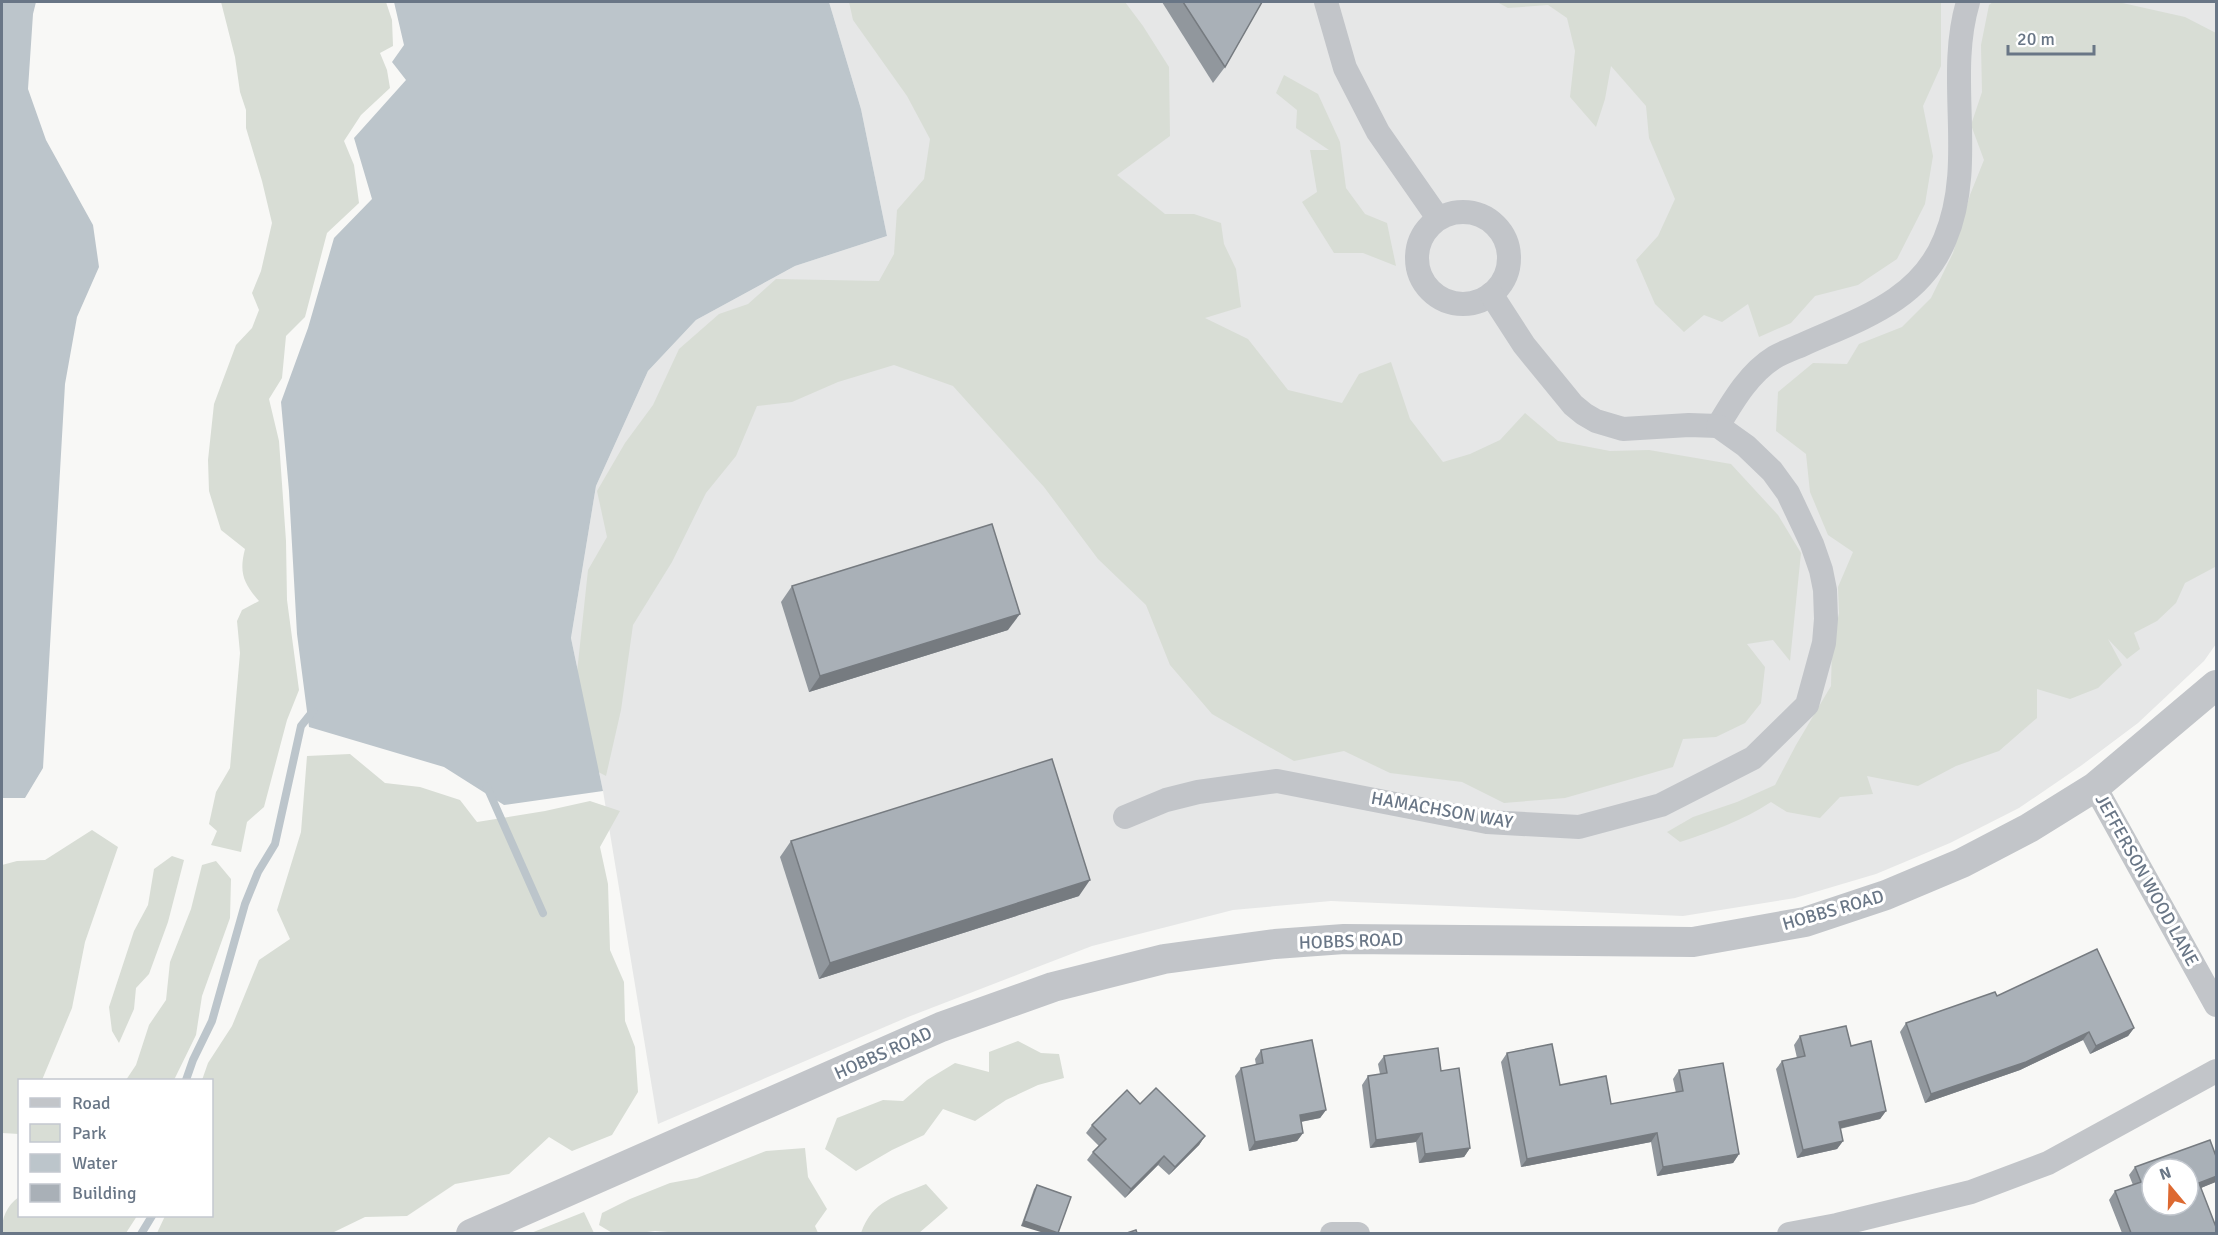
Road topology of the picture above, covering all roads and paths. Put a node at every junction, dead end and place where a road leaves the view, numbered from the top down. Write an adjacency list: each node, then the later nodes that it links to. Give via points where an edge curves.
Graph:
1 (1326, 2): 3 (street, via 1345,68 1378,132)
2 (1968, 2): 5 (street, via 1961,25 1958,62 1960,173 1955,206 1937,257 1924,276 1902,296 1774,358 1742,387)
3 (1438, 218): 4 (street, via 1466,212 1480,215 1502,233 1509,260 1506,274); 4 (street, via 1419,244 1421,276 1430,289 1457,303 1473,303)
4 (1491, 294): 5 (street, via 1524,345 1573,405 1596,421 1623,429)
5 (1718, 426): 8 (street, HAMACHSON WAY, via 1746,446 1788,493 1812,544 1824,590 1824,643 1807,705 1753,758 1661,805 1579,827 1487,822 1276,782 1187,795)
6 (2217, 685): 7 (street, HOBBS ROAD)
7 (2095, 787): 9 (street, JEFFERSON WOOD LANE); 11 (street, HOBBS ROAD, via 2029,828 1962,862 1886,895 1805,922 1693,942 1344,939 1275,944 1164,959 1053,987 941,1027)
8 (1125, 817)
9 (2217, 1005)
10 (2217, 1071): 14 (street, via 2037,1167 1971,1192)
11 (471, 1233)
12 (1332, 1233): 13 (street)
13 (1358, 1233)
14 (1789, 1233)

